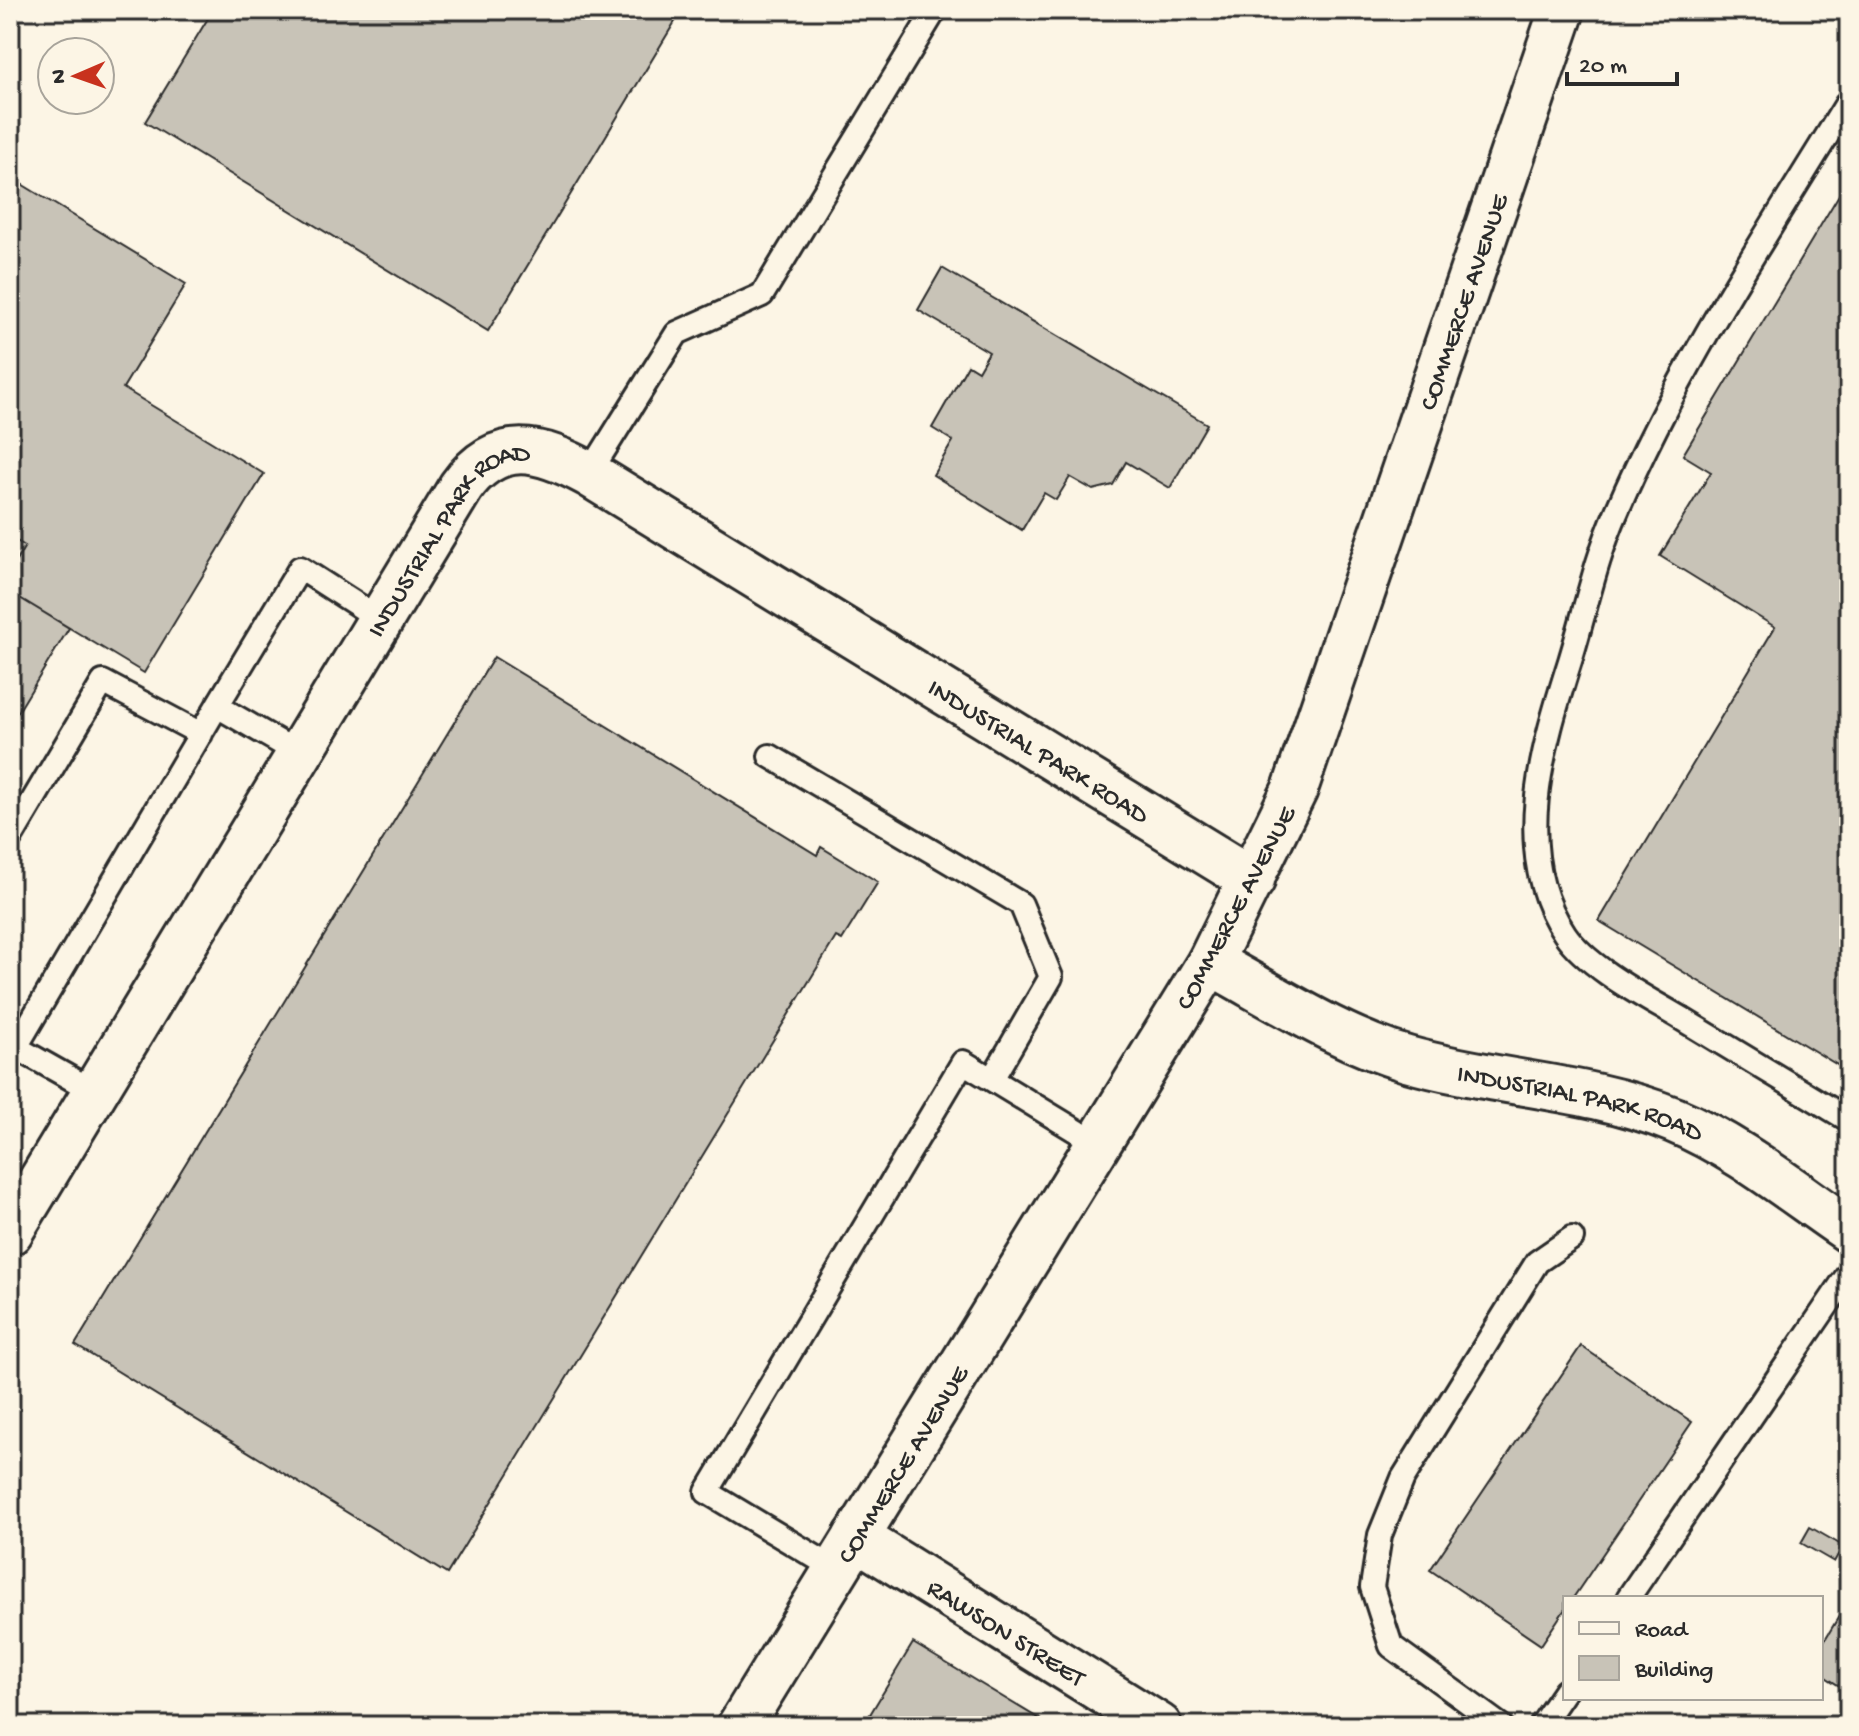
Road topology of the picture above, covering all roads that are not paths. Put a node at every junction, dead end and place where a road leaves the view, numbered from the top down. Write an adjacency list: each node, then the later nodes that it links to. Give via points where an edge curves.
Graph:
1 (935, 10): 4 (lane, via 762,295 677,333)
2 (1562, 10): 11 (street, COMMERCE AVENUE, via 1310,747)
3 (1849, 100): 16 (lane, via 1681,377 1615,514 1558,698 1540,773 1536,819 1541,880 1568,938 1632,989)
4 (589, 474): 5 (street, INDUSTRIAL PARK ROAD, via 548,453 528,450 508,452 481,465 461,487); 11 (street, INDUSTRIAL PARK ROAD)
5 (381, 620): 6 (lane, via 300,568); 8 (street, INDUSTRIAL PARK ROAD)
6 (217, 706): 7 (lane); 8 (lane)
7 (201, 734): 10 (lane, via 103,682); 13 (lane)
8 (300, 754): 15 (street, INDUSTRIAL PARK ROAD)
9 (770, 756): 14 (lane, via 1021,904 1051,977)
10 (10, 839)
11 (1252, 880): 12 (street, COMMERCE AVENUE)
12 (1210, 962): 17 (street, COMMERCE AVENUE); 18 (street, INDUSTRIAL PARK ROAD, via 1383,1051 1621,1102 1678,1122 1726,1146)
13 (13, 1045): 15 (lane)
14 (992, 1079): 17 (lane); 22 (lane, via 963,1062 707,1492)
15 (95, 1092): 19 (street, INDUSTRIAL PARK ROAD)
16 (1849, 1120)
17 (1098, 1144): 22 (street, COMMERCE AVENUE)
18 (1849, 1230)
19 (10, 1232)
20 (1572, 1238): 27 (lane, via 1537,1262 1403,1478 1380,1535 1372,1587 1391,1646)
21 (1849, 1273): 23 (lane)
22 (847, 1554): 25 (street, RAWSON STREET); 26 (street, COMMERCE AVENUE)
23 (1629, 1596)
24 (1563, 1694): 28 (lane)
25 (1156, 1725)
26 (740, 1726)
27 (1501, 1726)
28 (1541, 1726)

